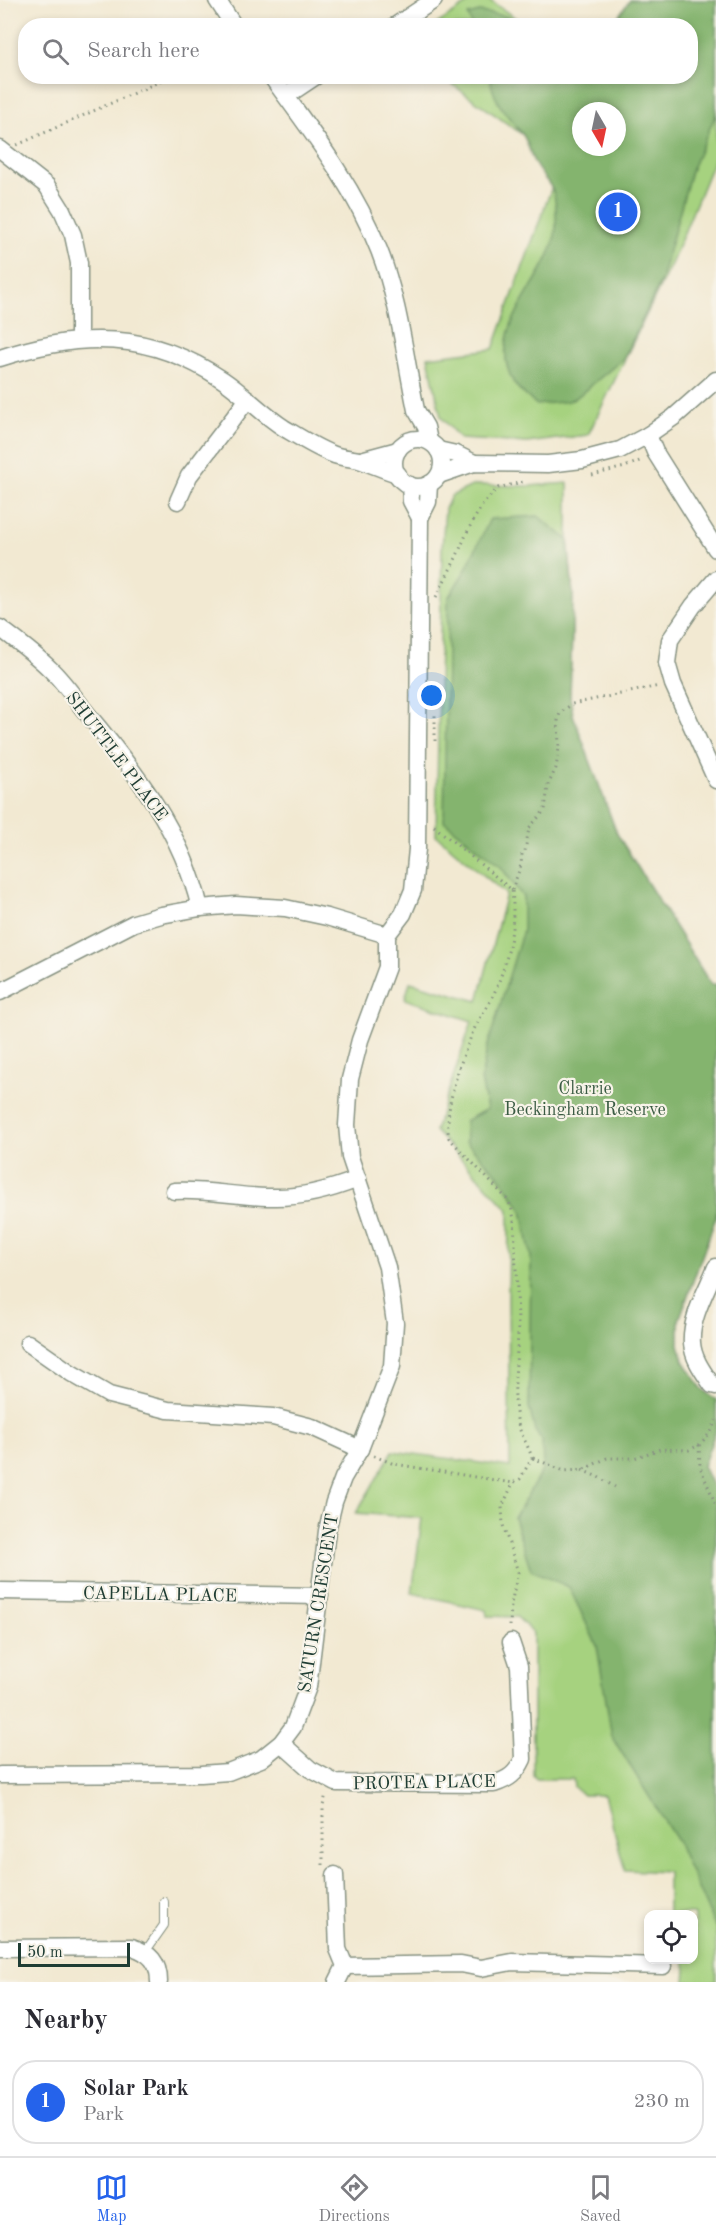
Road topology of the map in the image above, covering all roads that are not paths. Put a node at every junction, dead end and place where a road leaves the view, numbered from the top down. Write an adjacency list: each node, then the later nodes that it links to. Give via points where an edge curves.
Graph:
1 (217, 0): 3 (street)
2 (434, 0): 4 (street)
3 (229, 18)
4 (407, 18)
5 (277, 84): 7 (street)
6 (304, 84): 7 (street)
7 (286, 96): 13 (street, via 326,149 379,250)
8 (2, 150): 9 (street, via 47,186 63,210 79,263)
9 (79, 339): 10 (street); 12 (street, via 144,344 191,361)
10 (0, 358)
11 (716, 380): 14 (street)
12 (248, 399): 17 (street, via 303,439 333,455); 21 (street, via 189,476)
13 (416, 410): 15 (street); 16 (street)
14 (648, 435): 18 (street, via 620,450 582,460 548,464); 23 (street)
15 (403, 446): 16 (street, via 422,439); 17 (street); 19 (street, via 394,463)
16 (434, 446): 18 (street); 20 (street, via 442,462)
17 (361, 460): 19 (street)
18 (474, 463): 20 (street)
19 (404, 479): 20 (street, via 421,486); 22 (street)
20 (434, 479): 22 (street)
21 (178, 501)
22 (420, 518): 28 (street, via 417,849 413,890 404,914)
23 (716, 549)
24 (716, 579): 26 (street, via 670,640 667,663)
25 (0, 628): 27 (street, SHUTTLE PLACE, via 51,669 111,741 154,801 176,838)
26 (716, 780)
27 (200, 908): 28 (street, via 285,908); 29 (street, via 134,923)
28 (387, 935): 30 (street, SATURN CRESCENT, via 387,967 350,1079 347,1125)
29 (0, 992)
30 (357, 1179): 31 (street, via 329,1190 271,1197); 35 (street, SATURN CRESCENT, via 387,1267 395,1323 392,1366)
31 (174, 1191)
32 (716, 1267): 34 (street, via 694,1323 692,1344 699,1365)
33 (28, 1343): 35 (street, via 110,1395 168,1410 273,1417 312,1428)
34 (716, 1386)
35 (360, 1449): 37 (street, SATURN CRESCENT, via 334,1502)
36 (0, 1591): 37 (street, CAPELLA PLACE)
37 (320, 1596): 39 (street, SATURN CRESCENT, via 308,1687 293,1727)
38 (511, 1642): 39 (street, PROTEA PLACE, via 519,1666 522,1760 513,1775 494,1784 336,1783 310,1769)
39 (281, 1743): 40 (street, SATURN CRESCENT, via 261,1759 228,1772)
40 (0, 1775)
41 (335, 1875): 45 (street, via 338,1949)
42 (164, 1902): 44 (lane, via 164,1925)
43 (0, 1948): 44 (street, via 132,1947)
44 (145, 1952): 47 (street, via 154,1960)
45 (345, 1966): 46 (street, via 461,1964 481,1968 512,1962); 48 (street)
46 (663, 1966)
47 (159, 1982)
48 (337, 1982)

